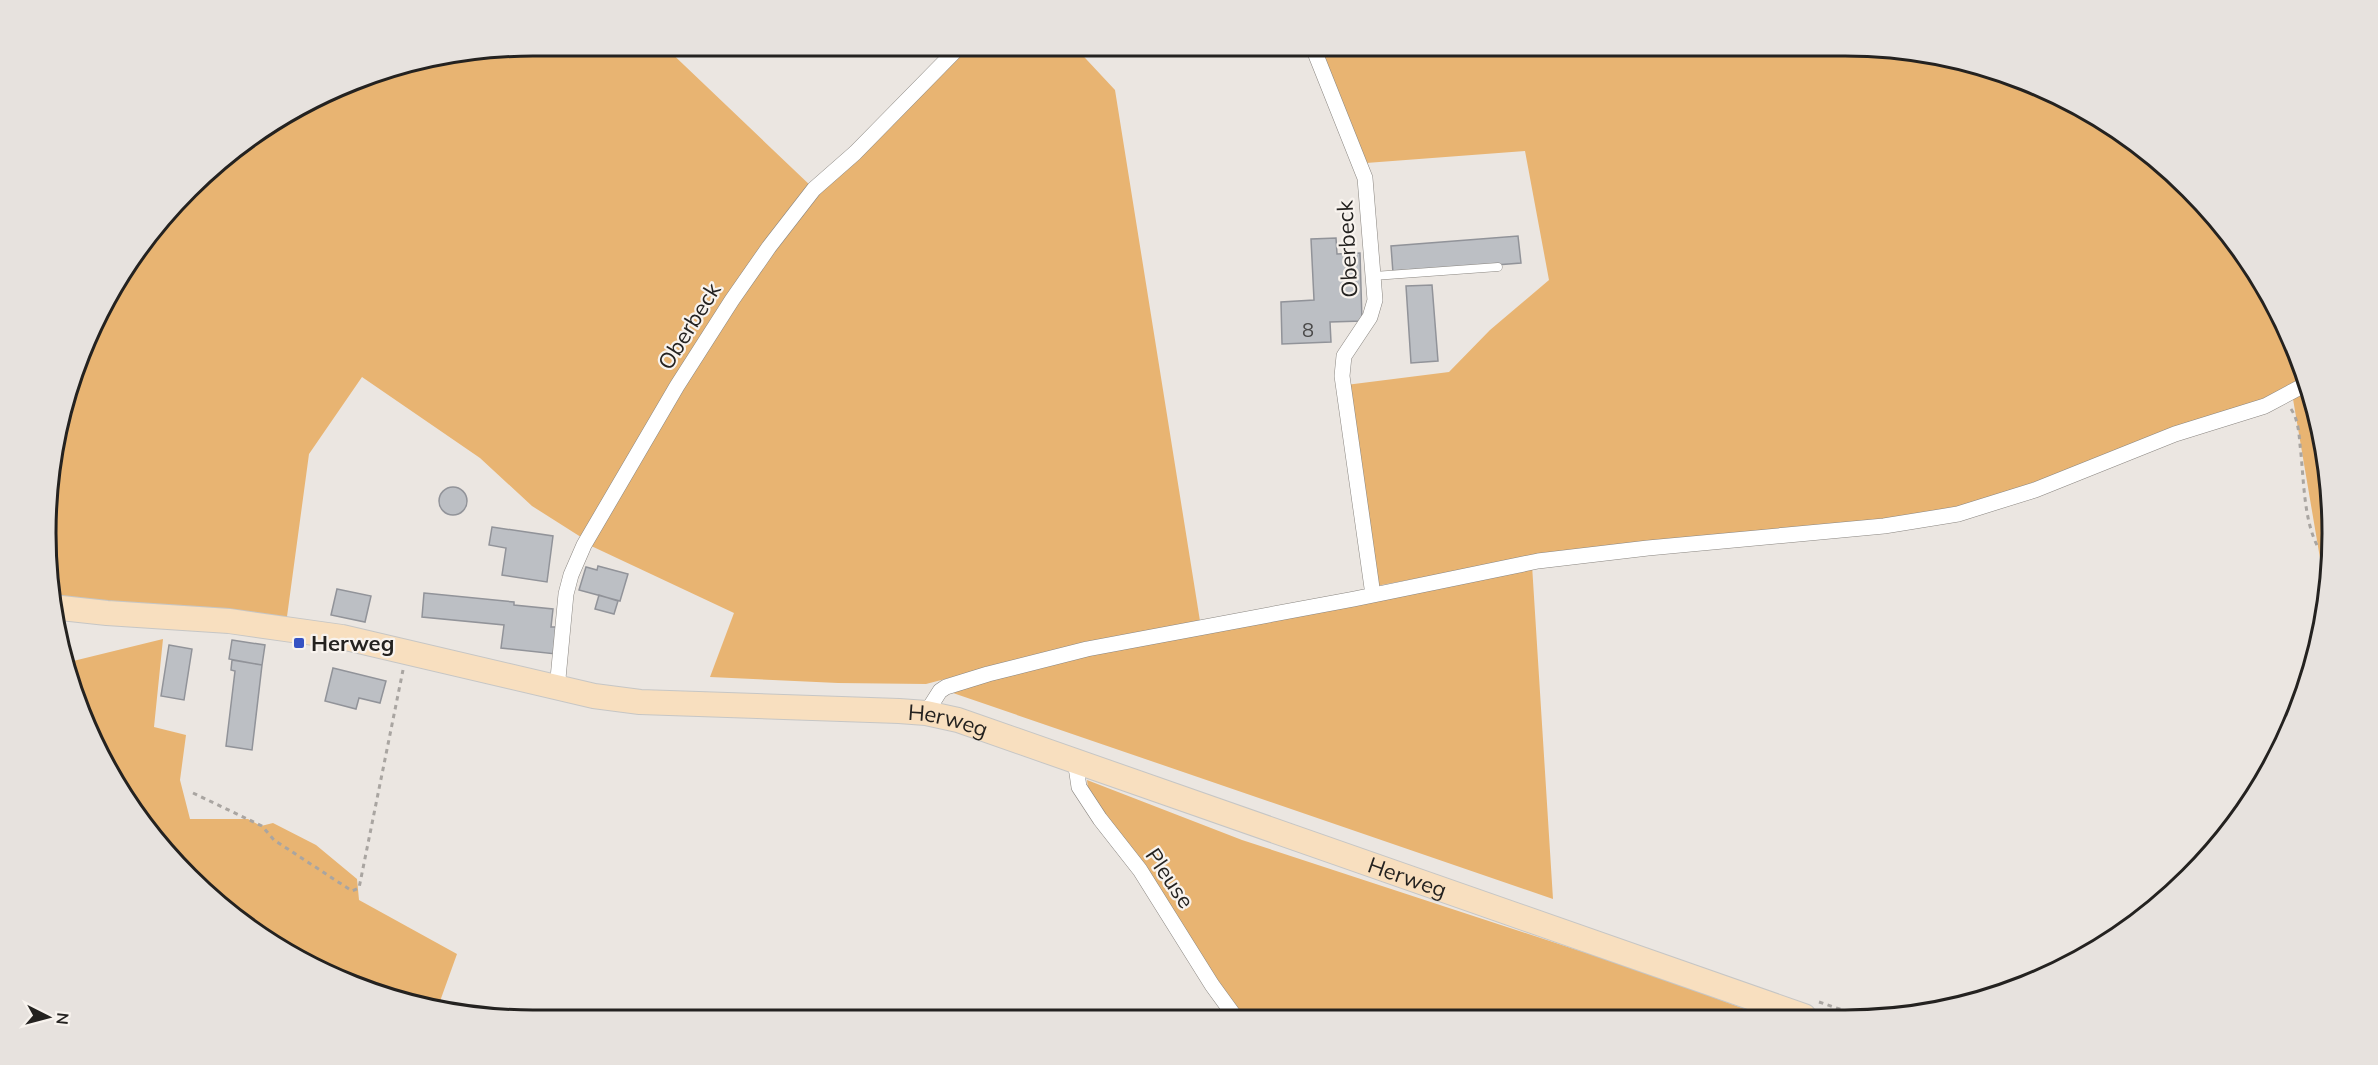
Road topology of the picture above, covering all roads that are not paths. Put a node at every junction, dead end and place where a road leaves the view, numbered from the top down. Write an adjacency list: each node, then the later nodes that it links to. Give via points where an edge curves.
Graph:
1 (950, 56): 8 (street, Oberbeck, via 814,189 713,329 578,555 566,594)
2 (1316, 56): 4 (street, Oberbeck, via 1365,178)
3 (1498, 267): 4 (lane)
4 (1374, 276): 6 (street, Oberbeck, via 1375,300 1370,317 1344,356 1342,376)
5 (2300, 388): 6 (street, via 2265,406 1958,514 1891,525 1549,559)
6 (1373, 595): 9 (street, via 1032,662 946,687)
7 (62, 608): 8 (main road, Herweg, via 274,626 342,637)
8 (556, 689): 9 (main road, Herweg, via 640,702)
9 (926, 713): 10 (main road, Herweg)
10 (1075, 760): 11 (street, Pleuse, via 1079,787 1140,870); 12 (main road, Herweg)
11 (1230, 1010)
12 (1787, 1010)

